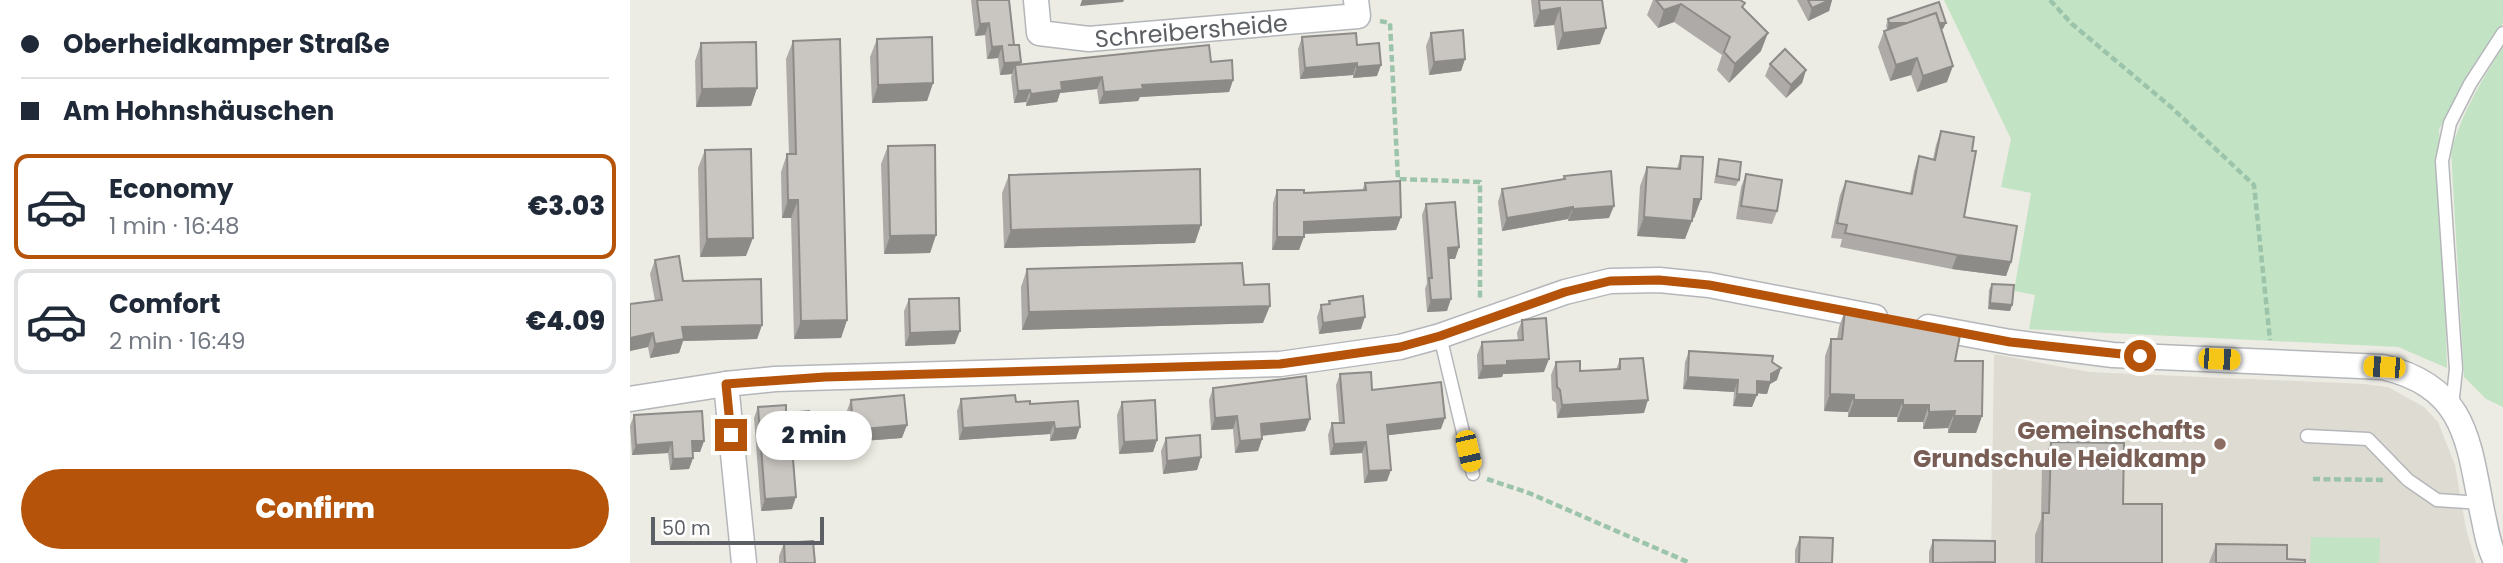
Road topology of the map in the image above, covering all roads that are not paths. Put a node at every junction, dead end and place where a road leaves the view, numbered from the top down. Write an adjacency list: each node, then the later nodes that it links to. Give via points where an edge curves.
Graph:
1 (1036, 0): 2 (street, Schreibersheide, via 1039,33 1089,39)
2 (1357, 8)
3 (2503, 33): 7 (lane, via 2450,122 2442,161 2456,369)
4 (1440, 336): 5 (street, via 1360,354 1280,364); 7 (street, via 1588,285 1659,280 1709,285 2010,342 2113,355 2384,367 2431,386); 9 (lane)
5 (726, 384): 6 (street); 11 (street)
6 (630, 399)
7 (2452, 407): 10 (street, via 2469,444)
8 (2307, 436): 10 (lane, via 2368,439 2408,480 2437,500)
9 (1473, 474)
10 (2481, 503): 12 (street)
11 (744, 563)
12 (2497, 563)

